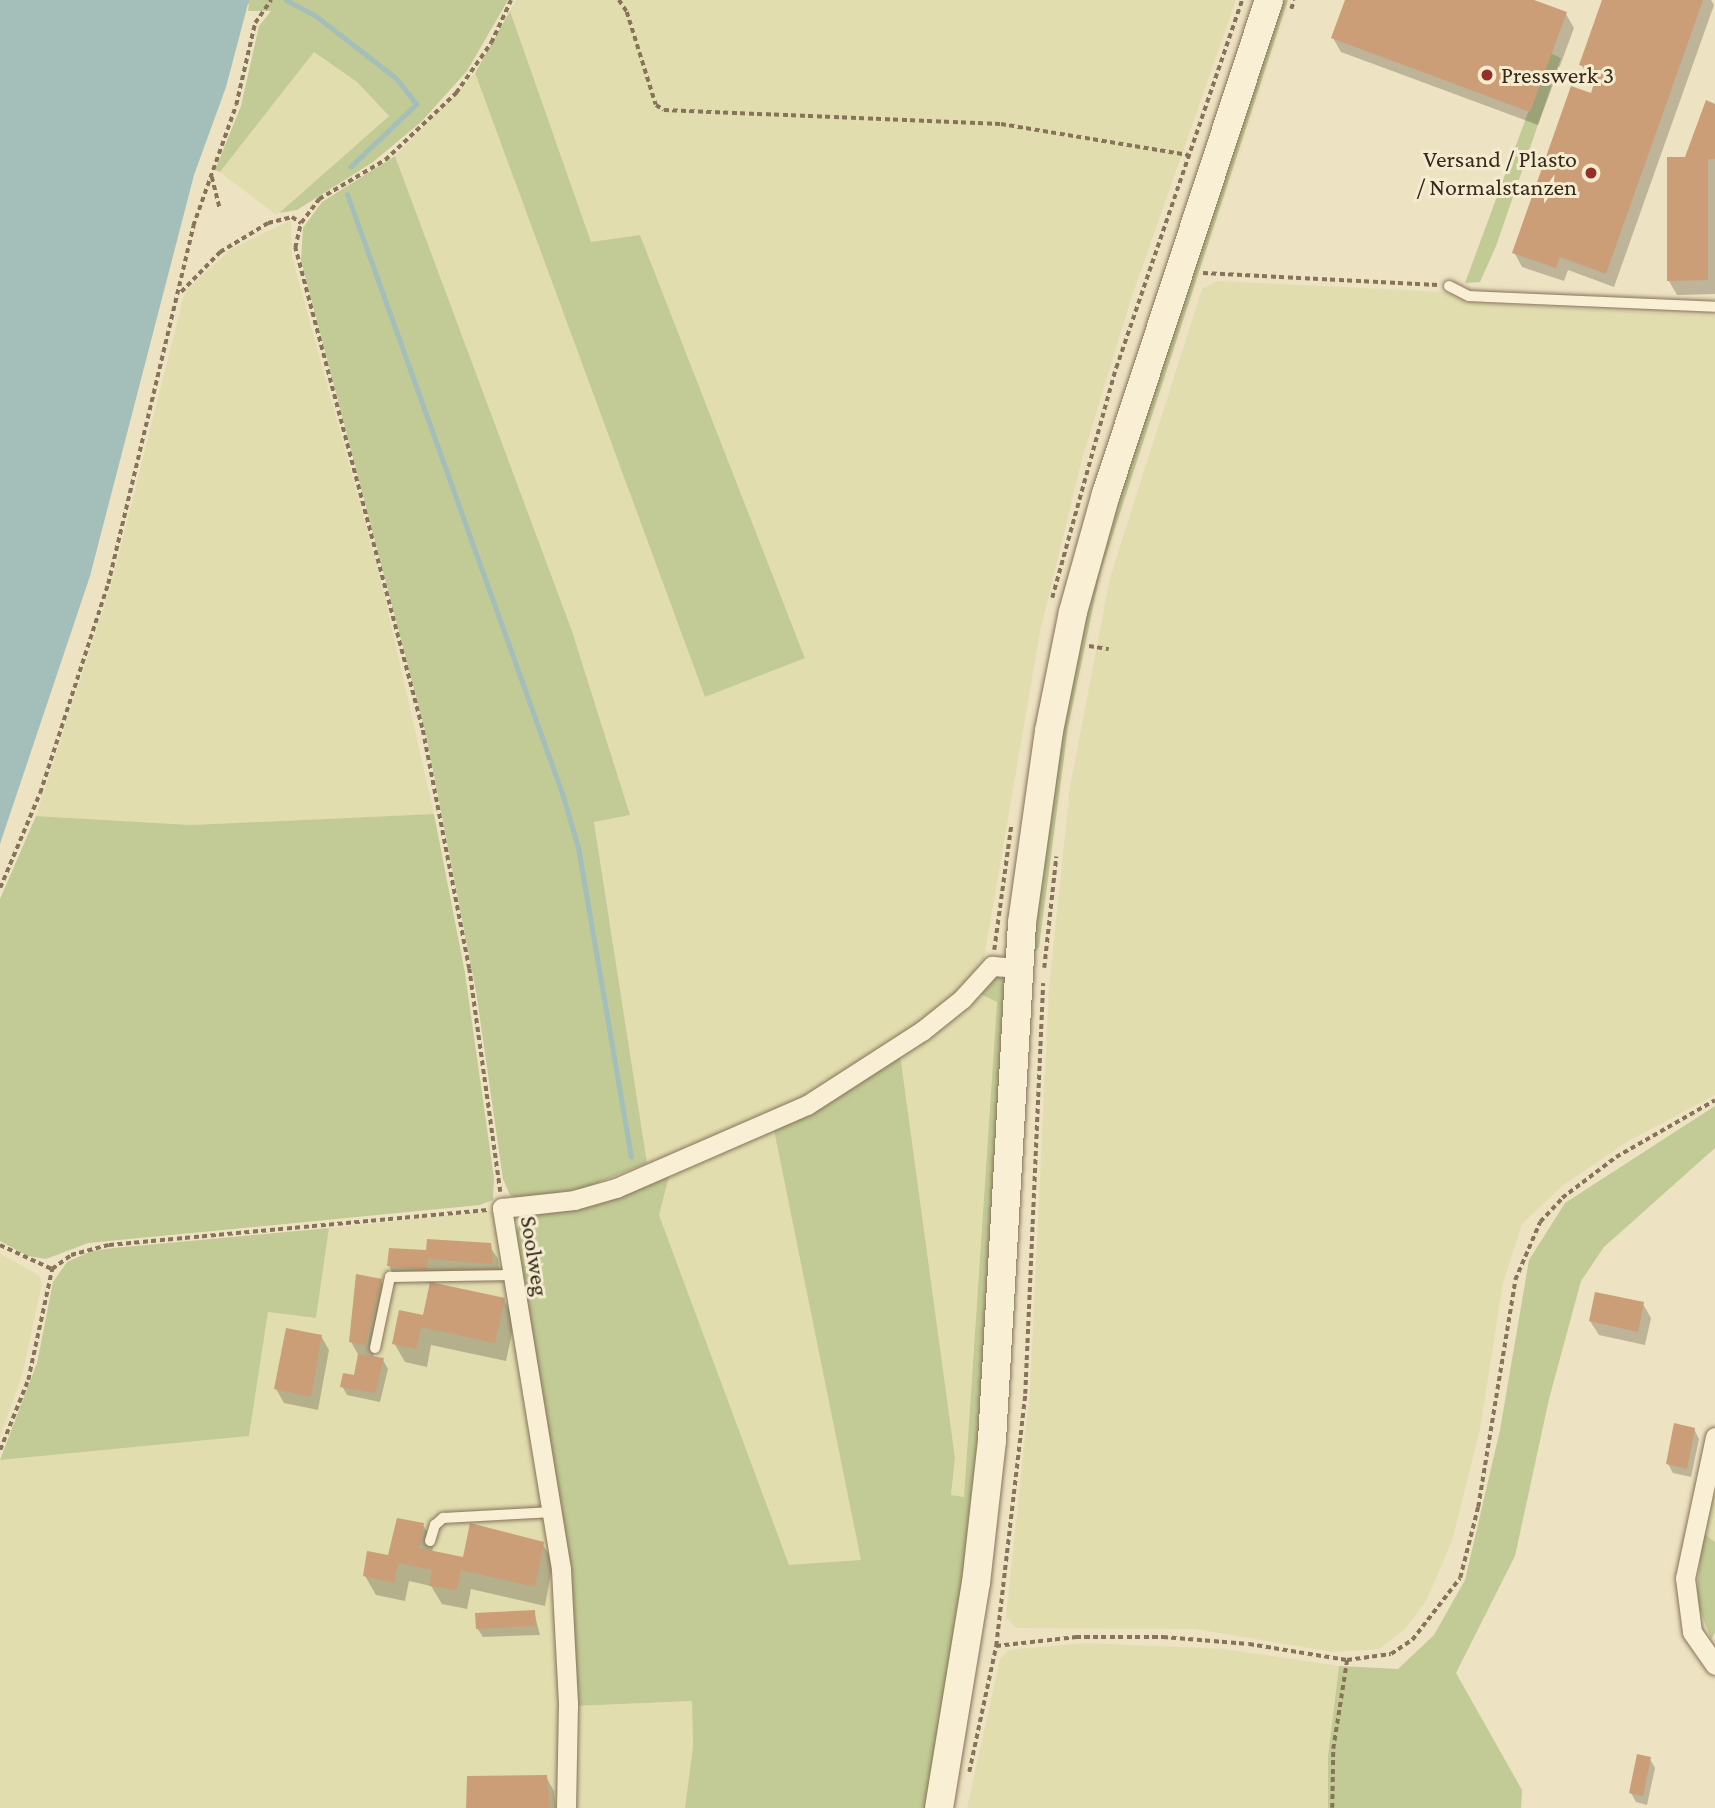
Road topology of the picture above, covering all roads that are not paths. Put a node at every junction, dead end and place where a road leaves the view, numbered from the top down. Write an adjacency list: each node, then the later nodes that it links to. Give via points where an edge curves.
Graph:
1 (1279, 6): 4 (main road, via 1110,482 1073,612 1034,827)
2 (1449, 286): 3 (lane, via 1469,296)
3 (1715, 307)
4 (1019, 968): 5 (street, Soolweg, via 992,966 962,999 922,1031 807,1105 616,1188 574,1199 502,1208); 12 (main road, via 992,1440 974,1596)
5 (513, 1275): 6 (lane, via 390,1277); 8 (street, Soolweg)
6 (375, 1348)
7 (1715, 1437): 10 (street, via 1685,1578 1692,1632)
8 (553, 1512): 9 (lane, via 443,1518 435,1525); 11 (street, Soolweg, via 564,1622)
9 (430, 1541)
10 (1715, 1665)
11 (566, 1808)
12 (939, 1808)

